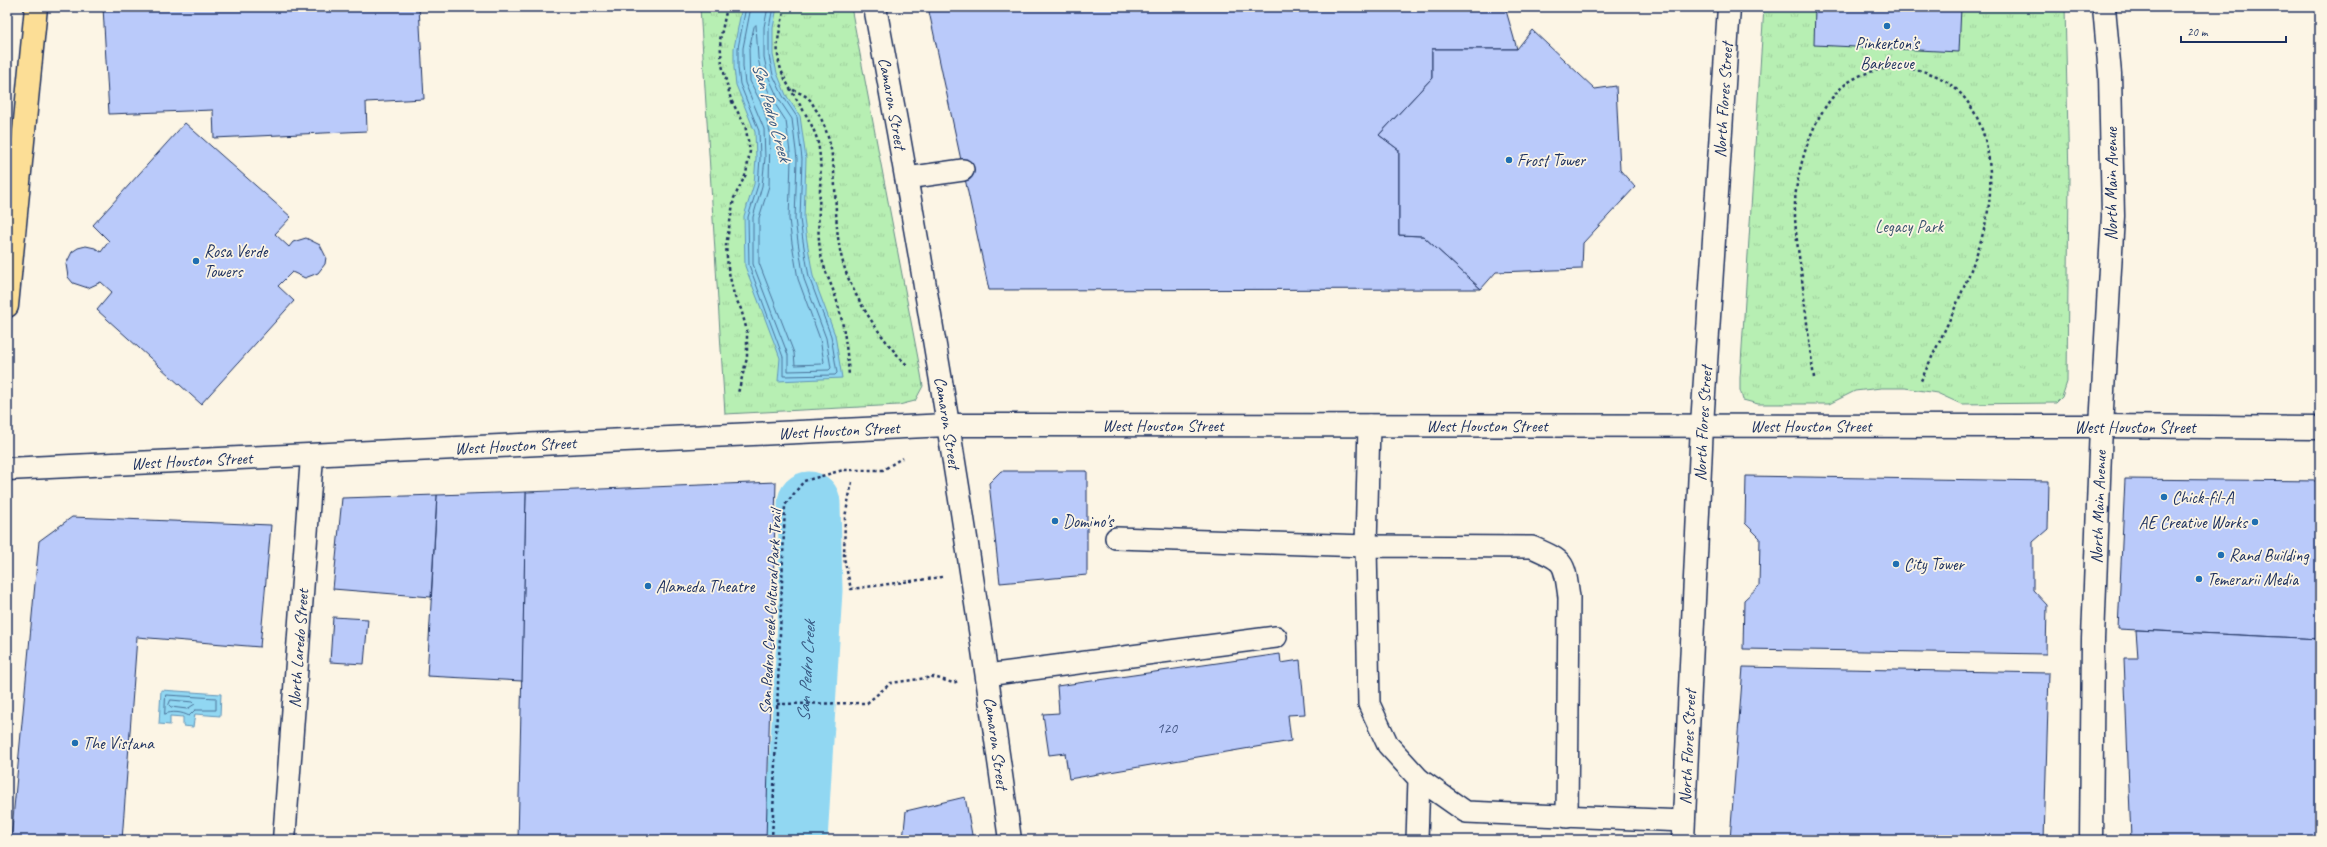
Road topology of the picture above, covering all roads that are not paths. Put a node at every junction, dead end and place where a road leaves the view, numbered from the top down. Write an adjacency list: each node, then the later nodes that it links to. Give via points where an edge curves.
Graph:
1 (36, 7): 7 (main road)
2 (874, 7): 6 (street, Camaron Street)
3 (1729, 7): 10 (street, North Flores Street)
4 (2104, 7): 11 (street, North Main Avenue, via 2110,74 2113,216)
5 (963, 170): 6 (lane)
6 (907, 178): 8 (street, Camaron Street)
7 (7, 306)
8 (947, 425): 9 (street, West Houston Street); 13 (street, West Houston Street); 18 (street, Camaron Street)
9 (1369, 425): 10 (street, West Houston Street); 16 (lane)
10 (1702, 425): 11 (street, West Houston Street); 21 (street, North Flores Street)
11 (2101, 426): 12 (street, West Houston Street); 25 (street, North Main Avenue, via 2093,639)
12 (2320, 428)
13 (312, 457): 14 (street, West Houston Street); 22 (street, North Laredo Street)
14 (7, 470)
15 (1116, 538): 16 (lane)
16 (1366, 546): 19 (lane, via 1369,704 1388,745); 20 (lane, via 1532,547 1555,557 1565,568 1569,597)
17 (1276, 638): 18 (lane)
18 (987, 675): 23 (street, Camaron Street)
19 (1419, 779): 20 (lane, via 1466,812); 24 (lane)
20 (1567, 816): 21 (lane)
21 (1684, 830)
22 (284, 840)
23 (1010, 840)
24 (1417, 840)
25 (2091, 840)

